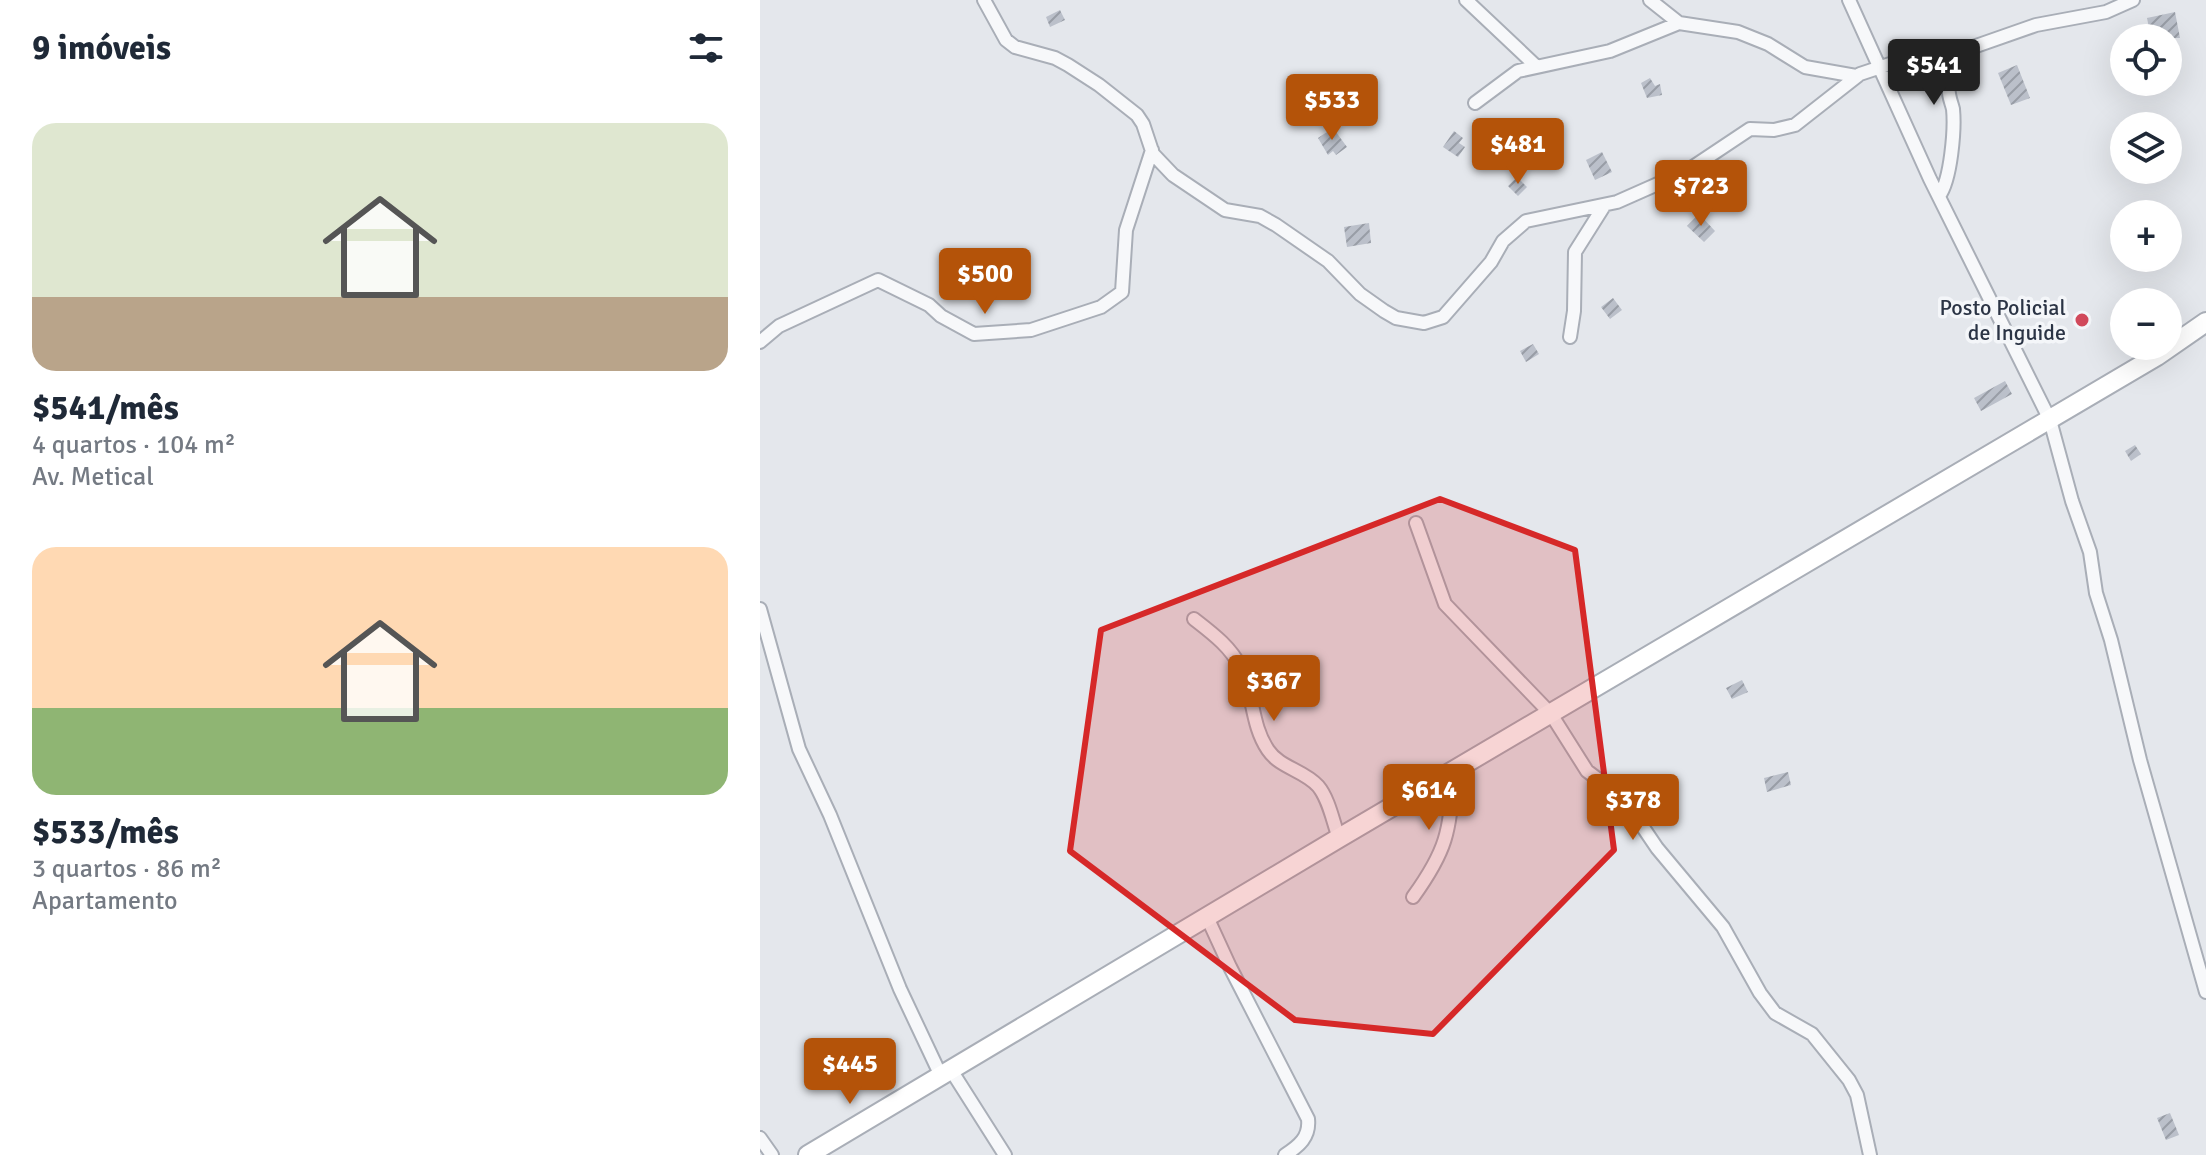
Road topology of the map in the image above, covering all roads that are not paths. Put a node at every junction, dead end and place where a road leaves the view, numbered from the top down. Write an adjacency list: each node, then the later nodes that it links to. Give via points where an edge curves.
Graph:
1 (984, 0): 12 (street, via 1015,47 1068,65 1137,115)
2 (1466, 0): 8 (street)
3 (1650, 0): 6 (street)
4 (1849, 0): 9 (street)
5 (2133, 0): 7 (street)
6 (1679, 23): 8 (street, via 1610,51); 10 (street, via 1738,32 1805,67)
7 (1973, 47): 9 (street, via 1923,53); 13 (street, via 1948,88 1953,118 1949,165)
8 (1536, 66): 11 (street, via 1518,71)
9 (1879, 68): 10 (street); 13 (street)
10 (1856, 76): 14 (street, via 1795,125 1750,129 1687,171)
11 (1475, 103)
12 (1152, 150): 14 (street, via 1161,165 1212,202 1276,225 1328,261 1374,305 1413,322 1443,317 1503,241 1526,221); 17 (street, via 1126,230 1122,292 1101,307 1031,330 974,334 878,280 779,326)
13 (1939, 196): 18 (street)
14 (1604, 206): 16 (street, via 1575,252)
15 (2206, 322): 18 (street)
16 (1570, 337)
17 (760, 342)
18 (2050, 420): 22 (street); 27 (street)
19 (1416, 523): 22 (street, via 1445,604)
20 (760, 609): 28 (street, via 799,749 900,989)
21 (1194, 619): 24 (street, via 1234,655 1267,749 1316,784)
22 (1551, 714): 23 (street); 34 (street, via 1587,771 1623,801 1723,927 1775,1013 1812,1034 1849,1080)
23 (1454, 772): 24 (street); 25 (street, via 1446,845)
24 (1339, 838): 26 (street)
25 (1413, 897)
26 (1207, 917): 28 (street); 33 (street, via 1305,1109 1308,1133)
27 (2206, 992)
28 (946, 1073): 31 (street); 32 (street)
29 (760, 1138): 30 (street)
30 (772, 1155)
31 (808, 1155)
32 (1005, 1155)
33 (1285, 1155)
34 (1870, 1155)

